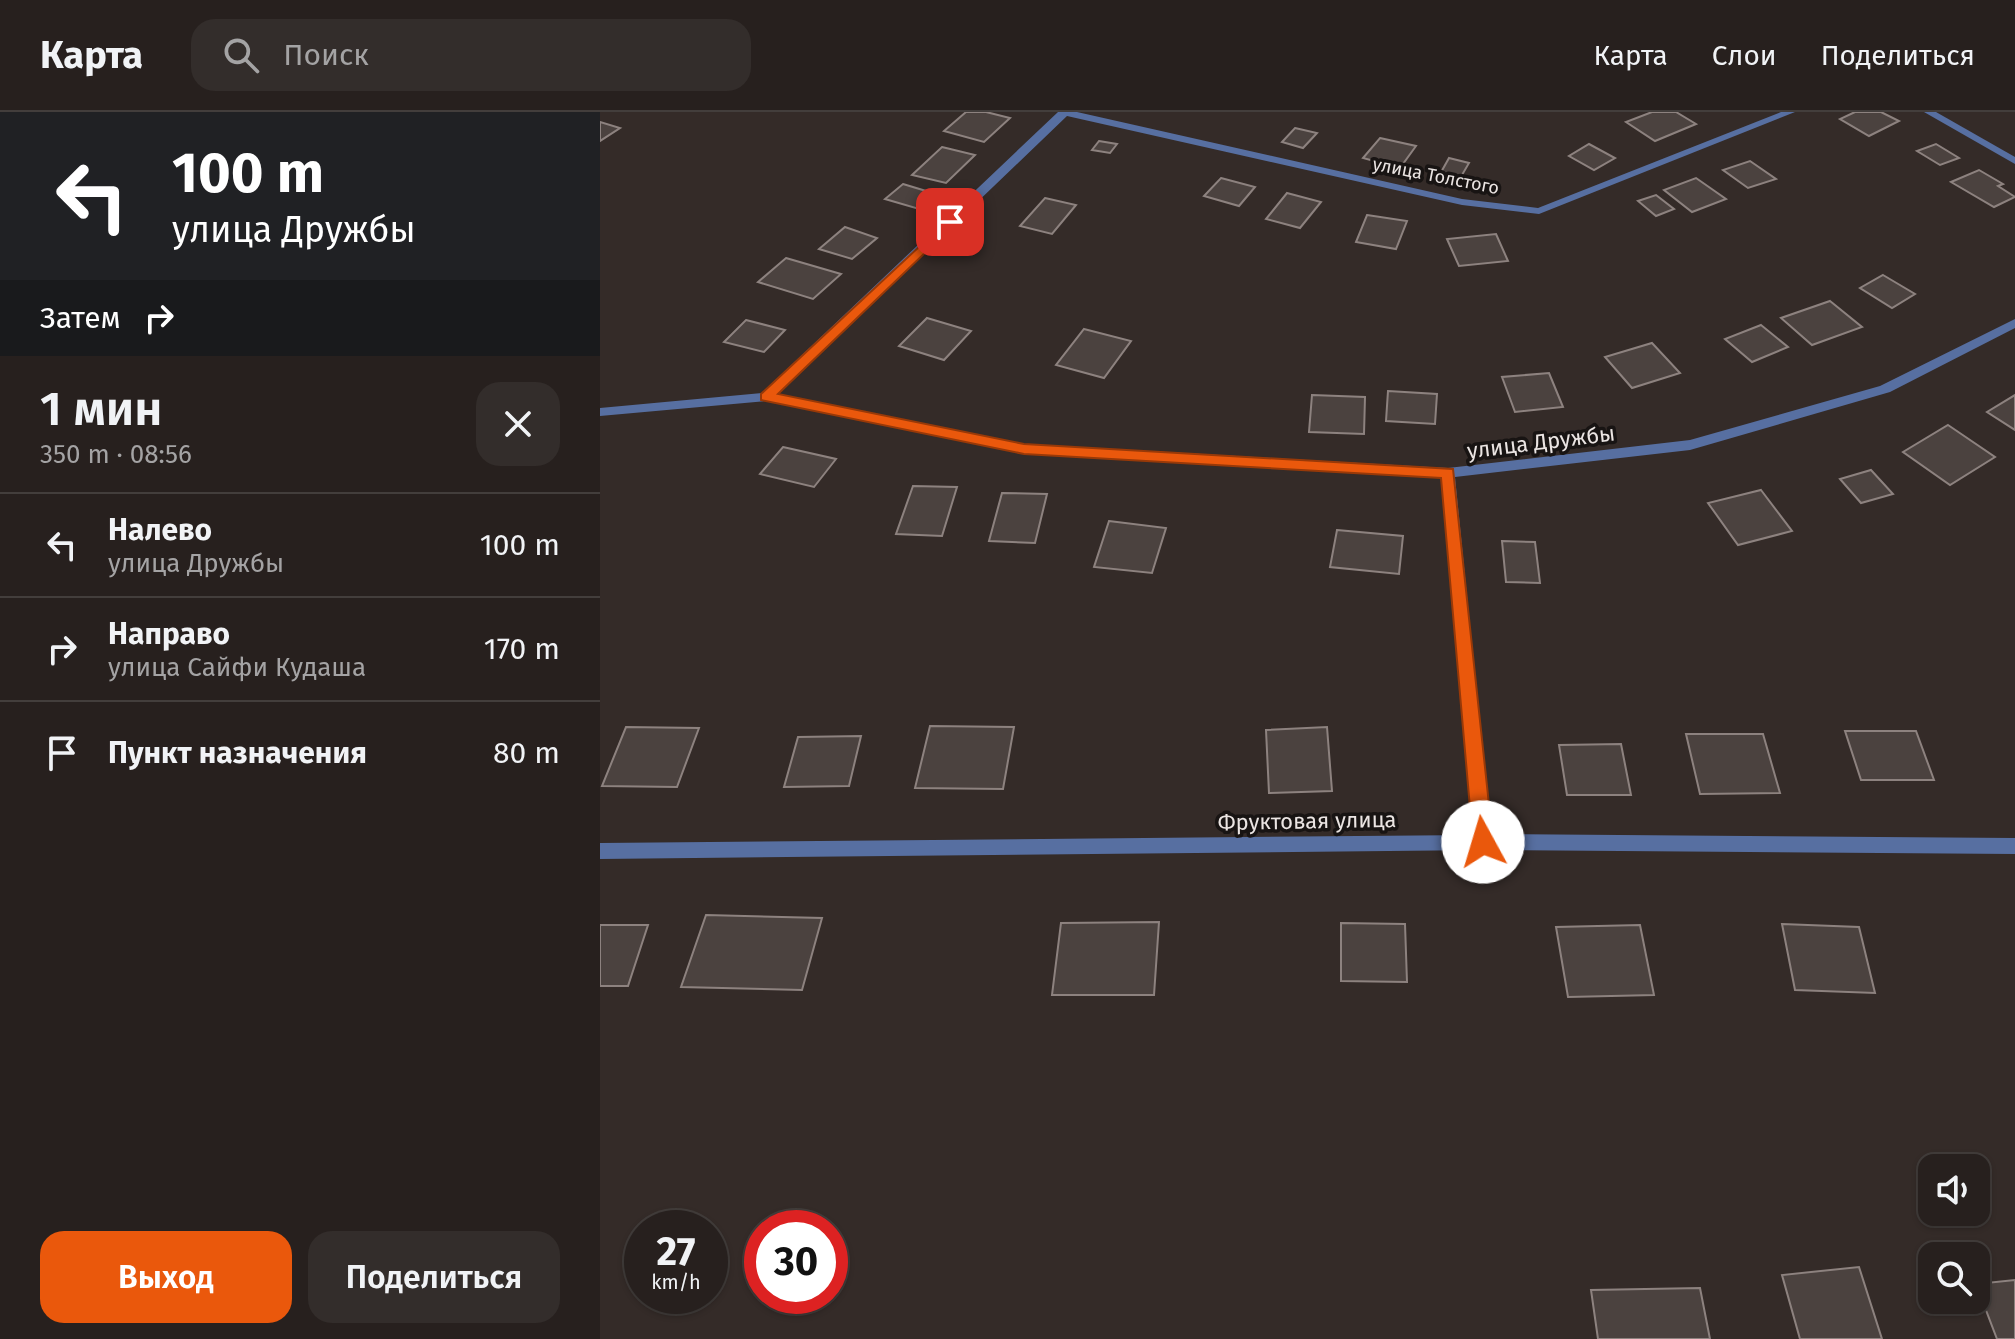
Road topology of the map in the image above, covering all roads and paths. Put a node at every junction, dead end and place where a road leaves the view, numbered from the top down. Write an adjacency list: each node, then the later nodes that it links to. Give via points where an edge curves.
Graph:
1 (1064, 112): 2 (street, улица Толстого, via 1462,202 1539,211); 6 (street)
2 (1790, 112)
3 (1929, 112): 4 (street)
4 (2015, 161)
5 (2015, 323): 8 (street, улица Дружбы, via 1885,389 1690,445)
6 (766, 397): 7 (street, улица Дружбы); 8 (street, улица Дружбы, via 1024,449)
7 (600, 412)
8 (1448, 473): 9 (street)
9 (1483, 842): 10 (street, Фруктовая улица); 11 (street, Фруктовая улица)
10 (2015, 846)
11 (600, 851)

